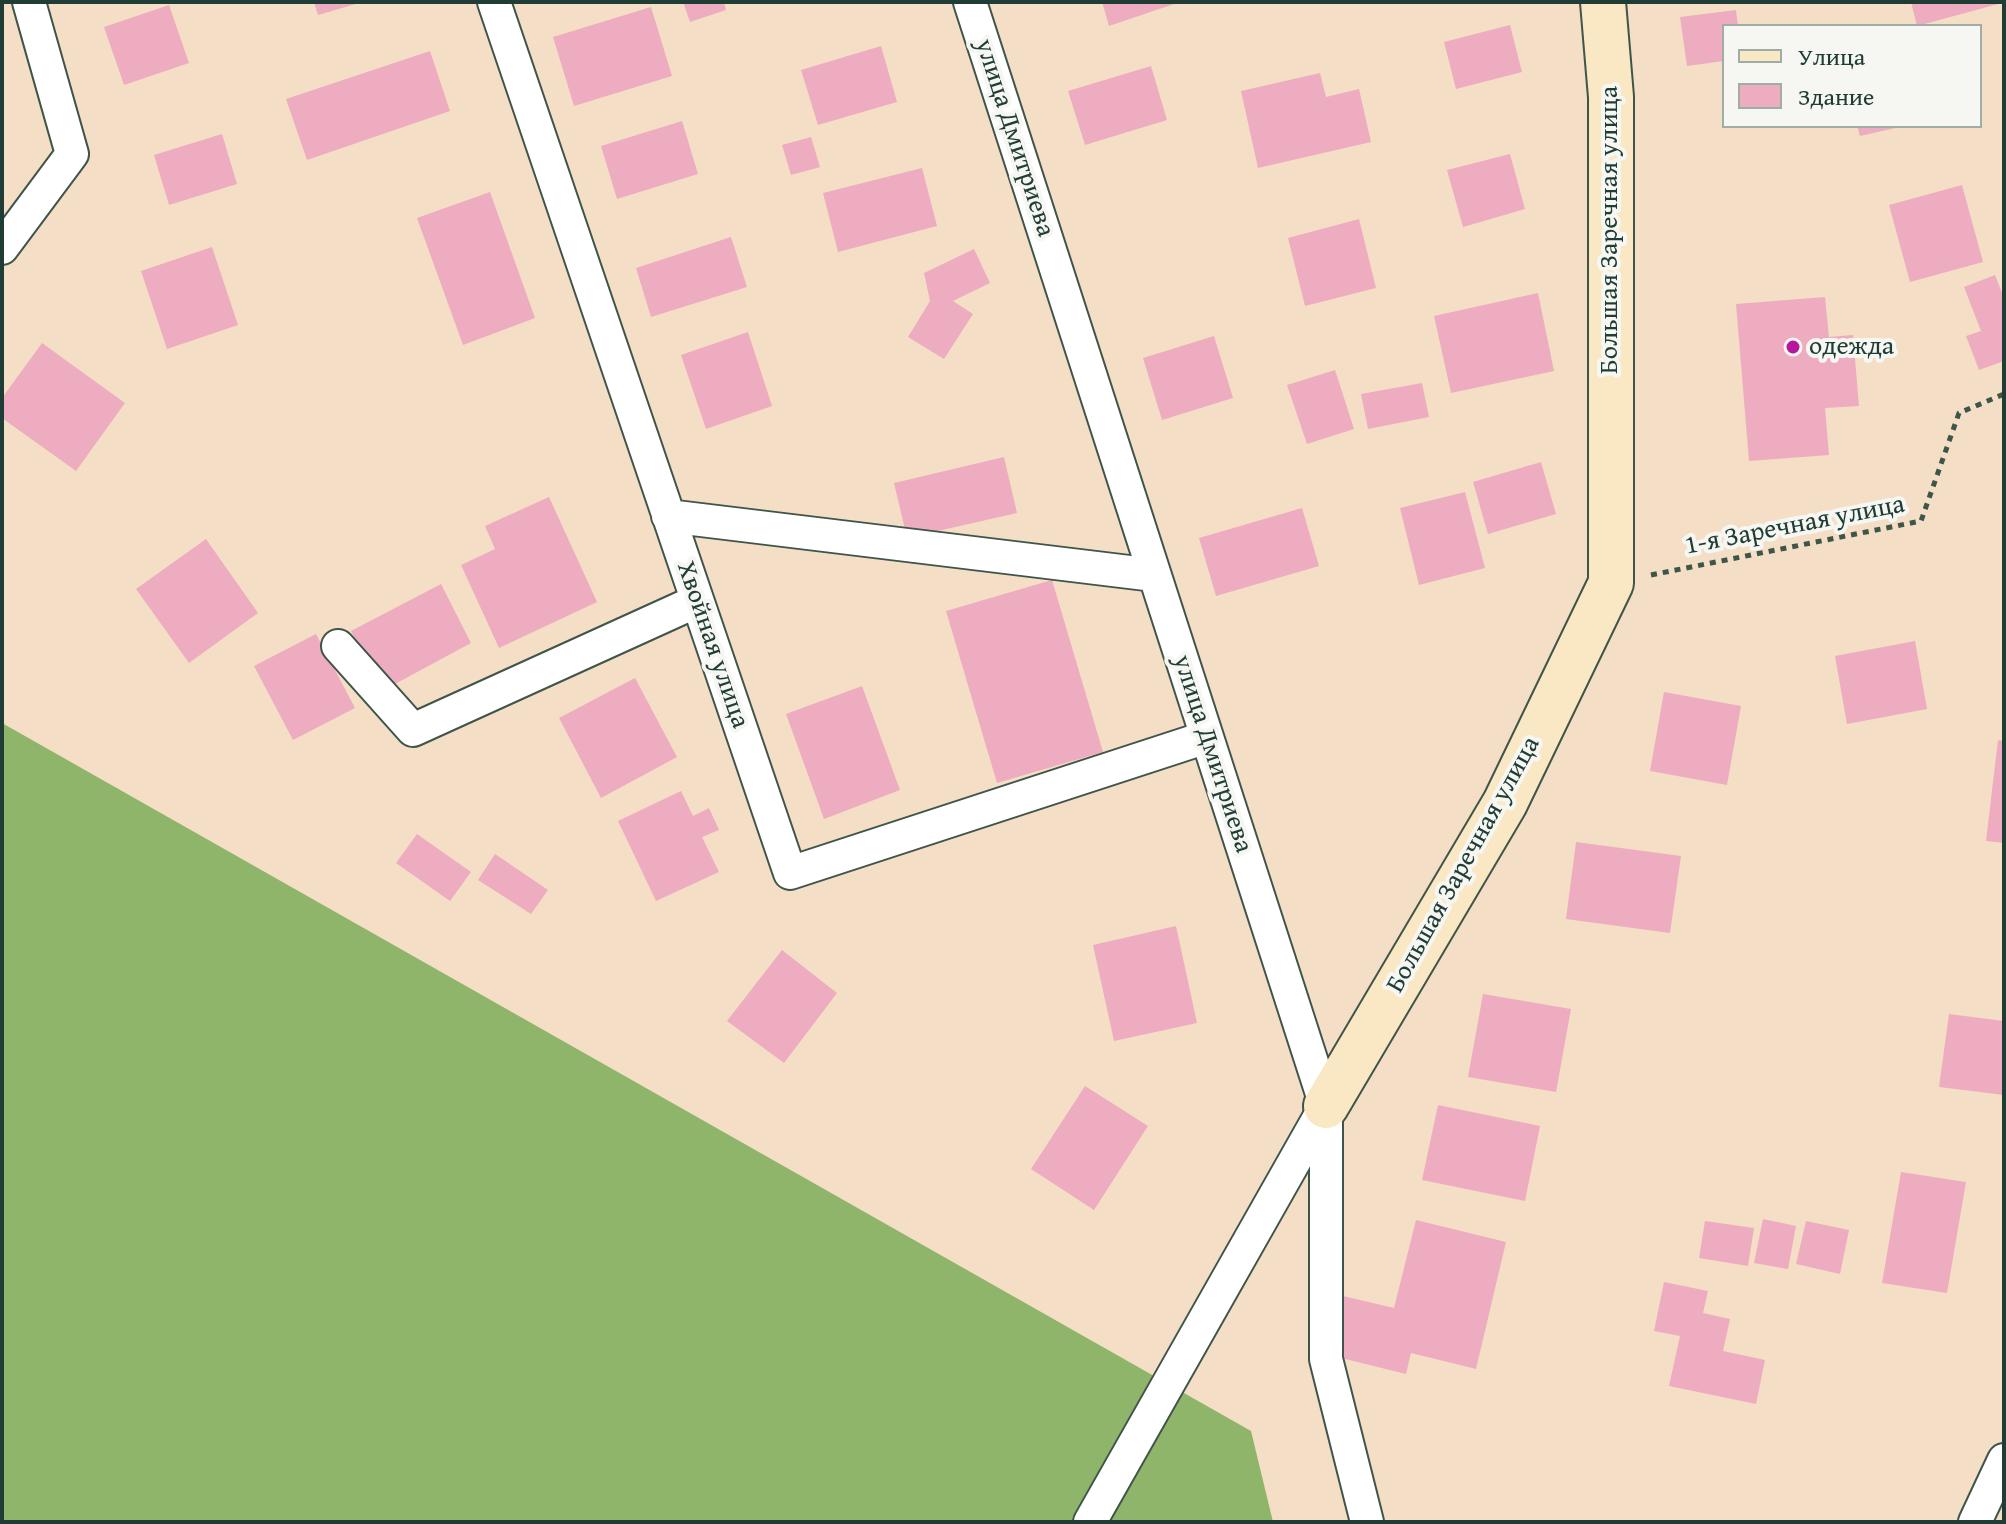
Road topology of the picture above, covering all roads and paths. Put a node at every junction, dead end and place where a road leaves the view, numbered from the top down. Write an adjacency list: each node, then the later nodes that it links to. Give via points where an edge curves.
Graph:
1 (29, 2): 5 (street, via 72,154)
2 (494, 2): 7 (street, Хвойная улица)
3 (970, 2): 8 (street, улица Дмитриева)
4 (1603, 2): 9 (street, Большая Заречная улица, via 1611,97)
5 (2, 248)
6 (2004, 394): 9 (path, 1-я Заречная улица, via 1959,413 1921,521)
7 (668, 516): 8 (street); 10 (street, Хвойная улица)
8 (1154, 575): 12 (street, улица Дмитриева)
9 (1611, 583): 13 (street, Большая Заречная улица, via 1505,803)
10 (697, 601): 11 (street, via 413,730); 12 (street, Хвойная улица, via 790,873)
11 (338, 646)
12 (1207, 737): 13 (street, улица Дмитриева)
13 (1326, 1106): 15 (street, Большая Заречная улица); 16 (street, улица Дмитриева, via 1326,1359)
14 (2004, 1460): 17 (street)
15 (1090, 1522)
16 (1367, 1522)
17 (1975, 1522)

